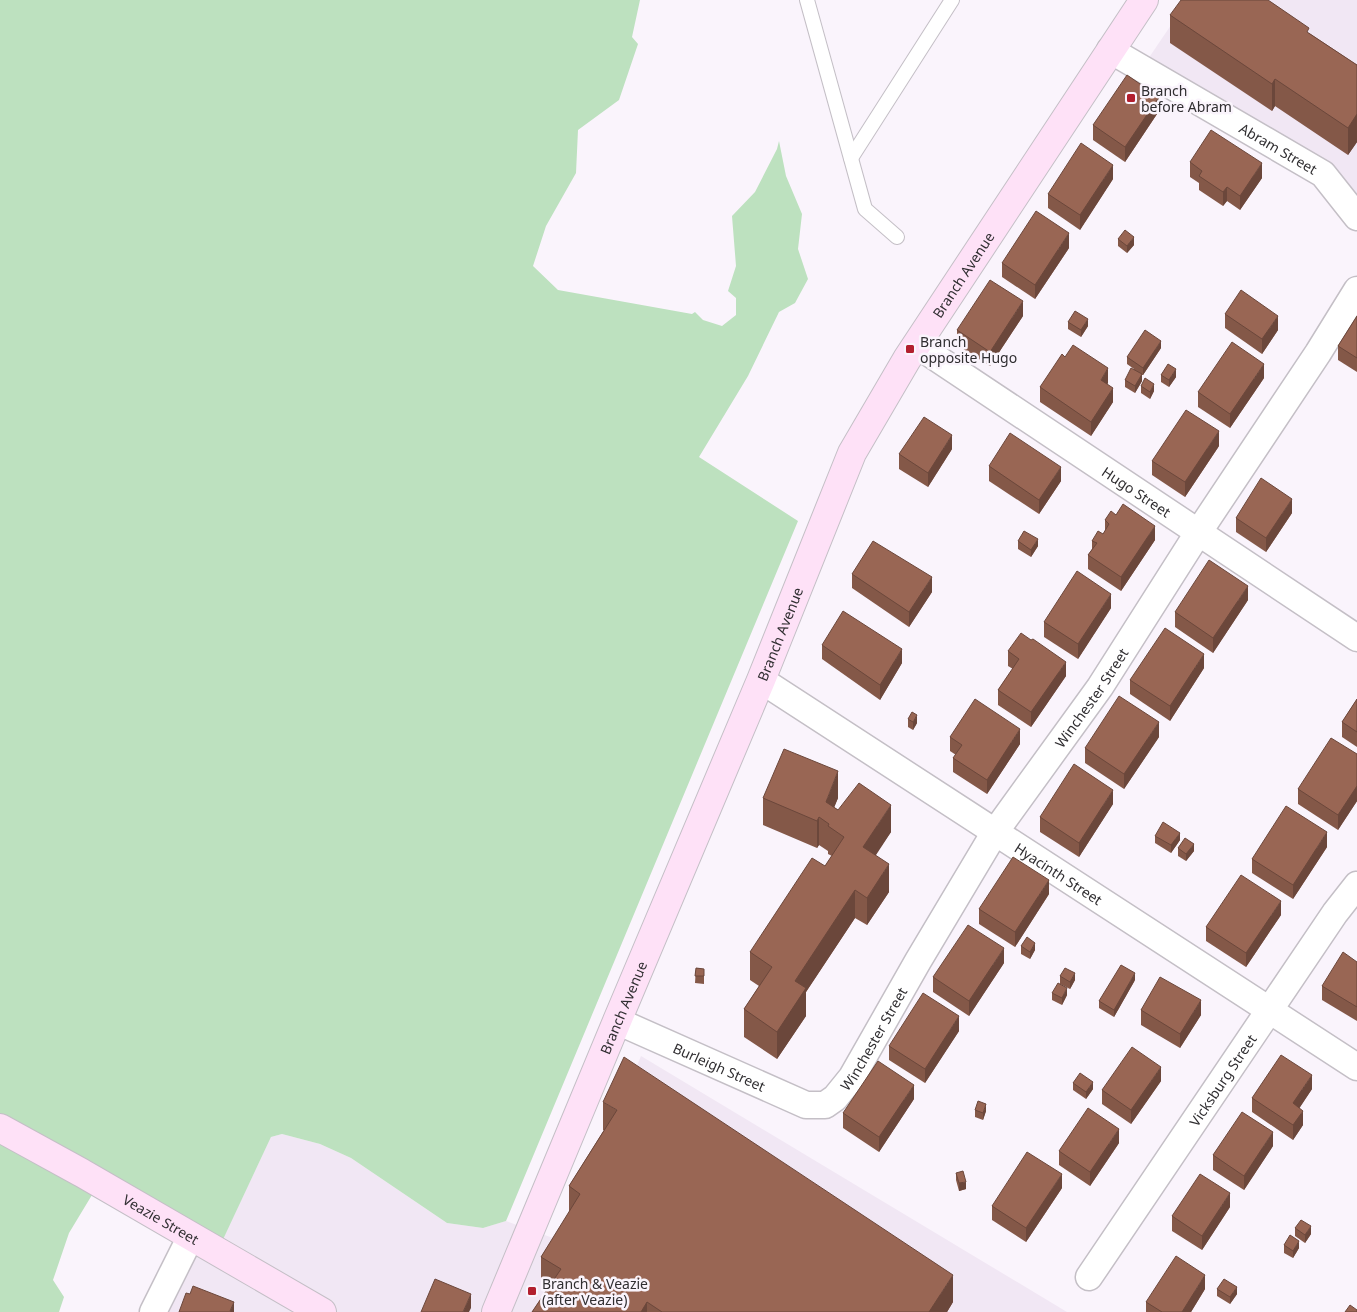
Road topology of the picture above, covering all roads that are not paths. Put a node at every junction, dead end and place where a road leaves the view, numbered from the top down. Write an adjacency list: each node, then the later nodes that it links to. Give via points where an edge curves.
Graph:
1 (807, 0): 5 (lane)
2 (952, 0): 5 (lane)
3 (1144, 0): 4 (main road, Branch Avenue)
4 (1110, 50): 6 (street, Abram Street, via 1323,174); 9 (main road, Branch Avenue)
5 (851, 158): 7 (lane, via 865,209)
6 (1357, 217)
7 (897, 238)
8 (1357, 290): 10 (street, Winchester Street)
9 (917, 345): 10 (street, Hugo Street); 12 (main road, Branch Avenue, via 852,452)
10 (1198, 533): 11 (street, Hugo Street); 13 (street, Winchester Street, via 1100,687)
11 (1357, 638)
12 (761, 680): 13 (street, Hyacinth Street); 16 (main road, Branch Avenue)
13 (995, 832): 15 (street, Hyacinth Street); 18 (street, Winchester Street, via 852,1077)
14 (1357, 885): 15 (street, Vicksburg Street)
15 (1270, 1009): 17 (street, Hyacinth Street); 21 (street, Vicksburg Street)
16 (617, 1020): 18 (street, Burleigh Street, via 806,1105); 24 (main road, Branch Avenue)
17 (1357, 1067)
18 (825, 1105)
19 (0, 1128): 20 (main road, Veazie Street)
20 (191, 1236): 22 (street); 23 (main road, Veazie Street)
21 (1090, 1277)
22 (153, 1312)
23 (322, 1312)
24 (496, 1312)

